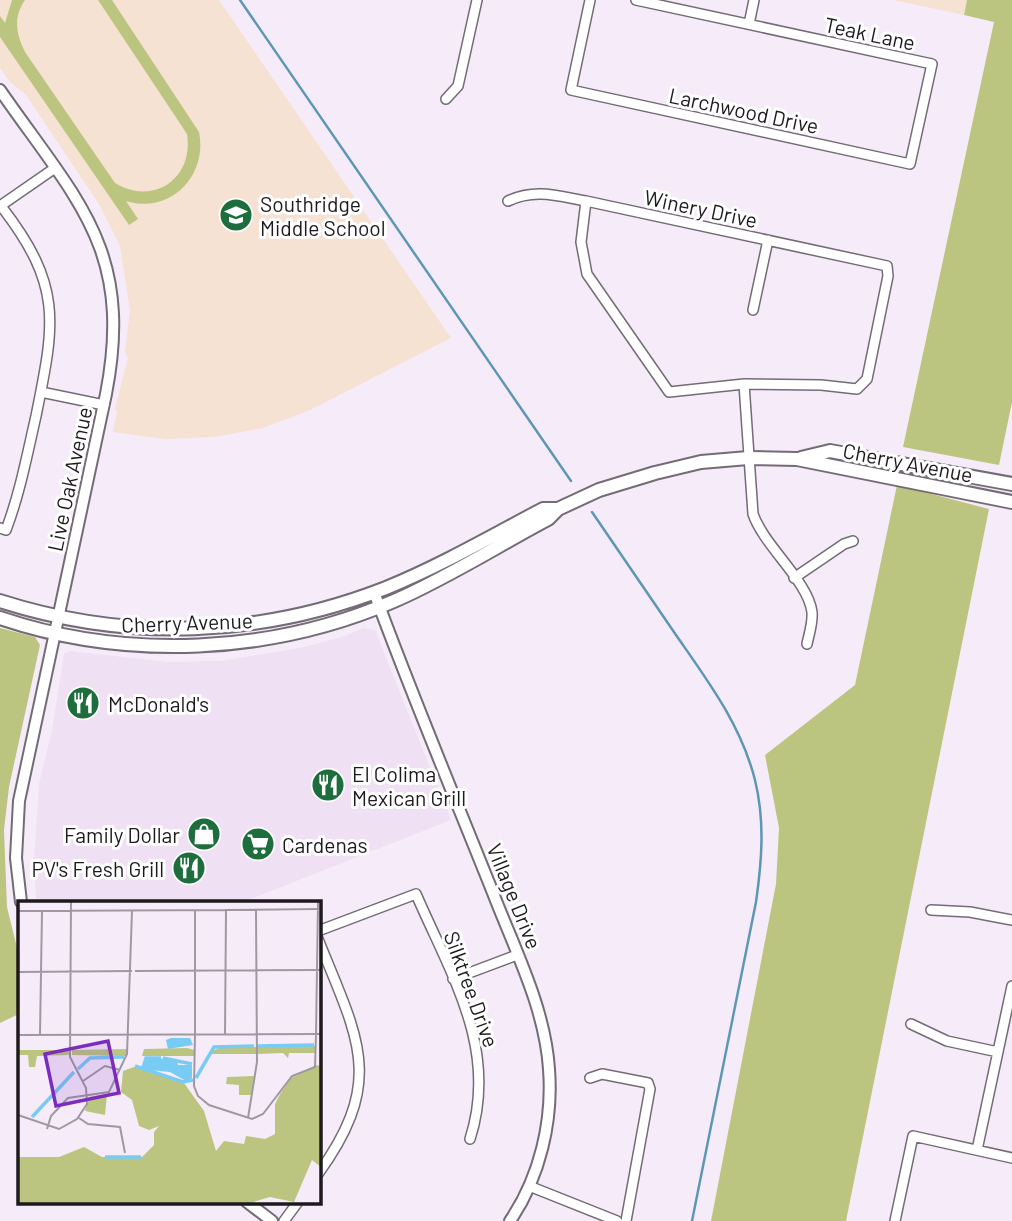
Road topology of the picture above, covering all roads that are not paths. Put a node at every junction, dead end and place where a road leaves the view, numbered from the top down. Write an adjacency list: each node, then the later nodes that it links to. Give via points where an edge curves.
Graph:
1 (477, 0): 7 (street, via 458,86)
2 (590, 0): 8 (street, Larchwood Drive, via 571,90)
3 (636, 0): 5 (street, Teak Lane)
4 (754, 0): 5 (street)
5 (749, 24): 8 (street, Teak Lane, via 932,64)
6 (0, 90): 9 (street, Live Oak Avenue)
7 (446, 99)
8 (910, 164)
9 (55, 168): 12 (street); 17 (street, Live Oak Avenue, via 92,227 110,277 115,341)
10 (508, 201): 11 (street, Winery Drive, via 532,192)
11 (586, 201): 13 (street, Winery Drive); 15 (street, via 581,242 587,274 669,392)
12 (0, 206): 16 (street, via 36,257 49,298 52,331)
13 (768, 240): 14 (street); 15 (street, Winery Drive, via 887,266 886,289 863,386)
14 (753, 310)
15 (744, 384): 18 (street)
16 (41, 391): 17 (street); 23 (street, via 21,483)
17 (104, 405): 29 (street, Live Oak Avenue)
18 (748, 458): 19 (main road, Cherry Avenue); 22 (main road, Cherry Avenue, via 701,462 599,490); 25 (street, via 757,525)
19 (797, 459): 20 (main road, Cherry Avenue, via 830,451); 21 (main road, Cherry Avenue)
20 (1012, 484)
21 (1012, 502)
22 (558, 509): 26 (main road, Cherry Avenue, via 543,509); 28 (main road, Cherry Avenue, via 457,570)
23 (3, 529)
24 (853, 541): 25 (street)
25 (794, 578): 32 (street, via 812,614)
26 (374, 592): 28 (street, Village Drive); 29 (main road, Cherry Avenue, via 294,616 225,628 148,630)
27 (0, 601): 29 (main road, Cherry Avenue)
28 (380, 607): 31 (main road, Cherry Avenue, via 307,630 228,643 132,646); 38 (street, Village Drive)
29 (60, 617): 31 (street, Live Oak Avenue)
30 (0, 618): 31 (main road, Cherry Avenue)
31 (56, 634): 33 (street, Live Oak Avenue, via 19,801 16,858)
32 (807, 644)
33 (21, 901)
34 (931, 910): 35 (street)
35 (1012, 920)
36 (320, 930): 39 (street, Silktree Drive, via 416,894)
37 (320, 944): 47 (street, via 357,1038 361,1070 348,1128)
38 (517, 955): 39 (street); 48 (street, Village Drive, via 537,1010 549,1069 546,1130)
39 (453, 979): 44 (street, Silktree Drive, via 476,1042 480,1069 481,1096)
40 (1011, 992): 42 (street)
41 (911, 1024): 42 (street, via 947,1041)
42 (998, 1052): 45 (street)
43 (590, 1078): 55 (street, via 602,1074 648,1083 651,1097)
44 (470, 1139)
45 (977, 1150): 46 (street); 56 (street, via 913,1136)
46 (1012, 1158)
47 (320, 1171)
48 (529, 1186): 53 (street, Village Drive); 54 (street)
49 (250, 1204): 51 (street)
50 (297, 1204): 52 (street)
51 (272, 1221)
52 (284, 1221)
53 (510, 1221)
54 (617, 1221)
55 (626, 1221)
56 (895, 1221)

